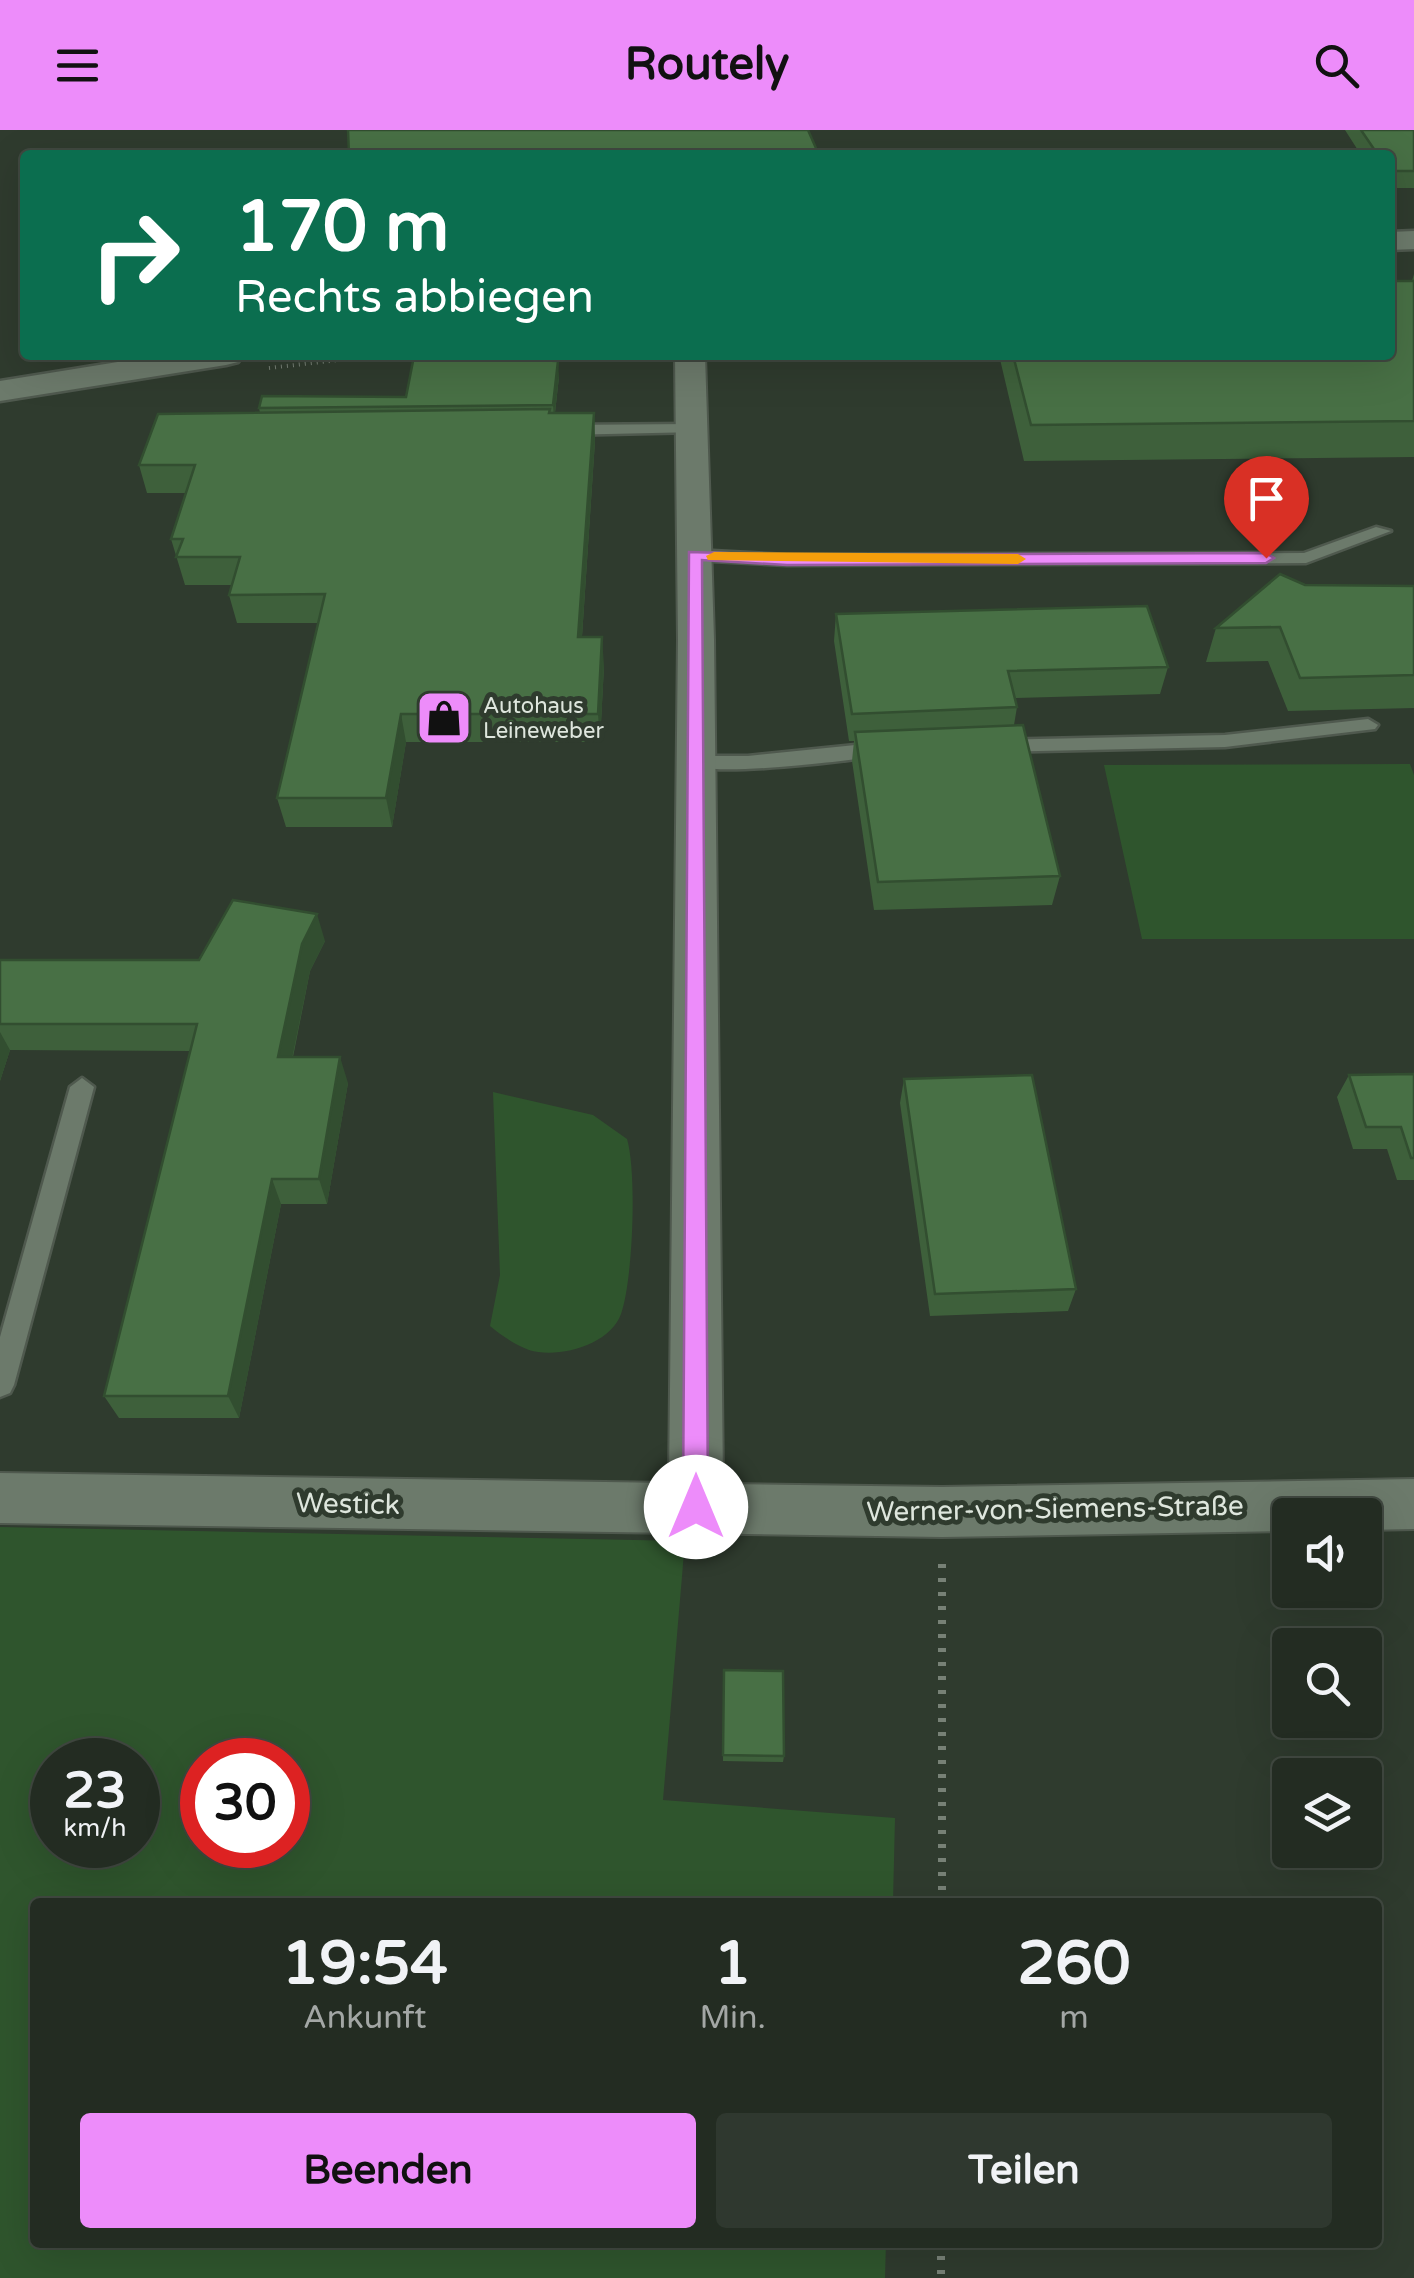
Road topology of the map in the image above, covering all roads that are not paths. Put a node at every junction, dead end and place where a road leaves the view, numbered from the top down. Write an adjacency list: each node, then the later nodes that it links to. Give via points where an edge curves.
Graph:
1 (195, 360): 3 (main road)
2 (690, 360): 4 (street)
3 (0, 391)
4 (692, 429): 5 (lane); 7 (street)
5 (548, 430)
6 (1382, 531): 7 (lane, via 1306,558)
7 (694, 555): 11 (street)
8 (1368, 725): 9 (lane, via 1225,741)
9 (982, 746)
10 (905, 748): 11 (lane)
11 (696, 763): 16 (street)
12 (82, 1087): 13 (lane)
13 (0, 1384)
14 (0, 1498): 16 (street, Westick)
15 (1414, 1504): 16 (street, Werner-von-Siemens-Straße, via 942,1512)
16 (696, 1507)

